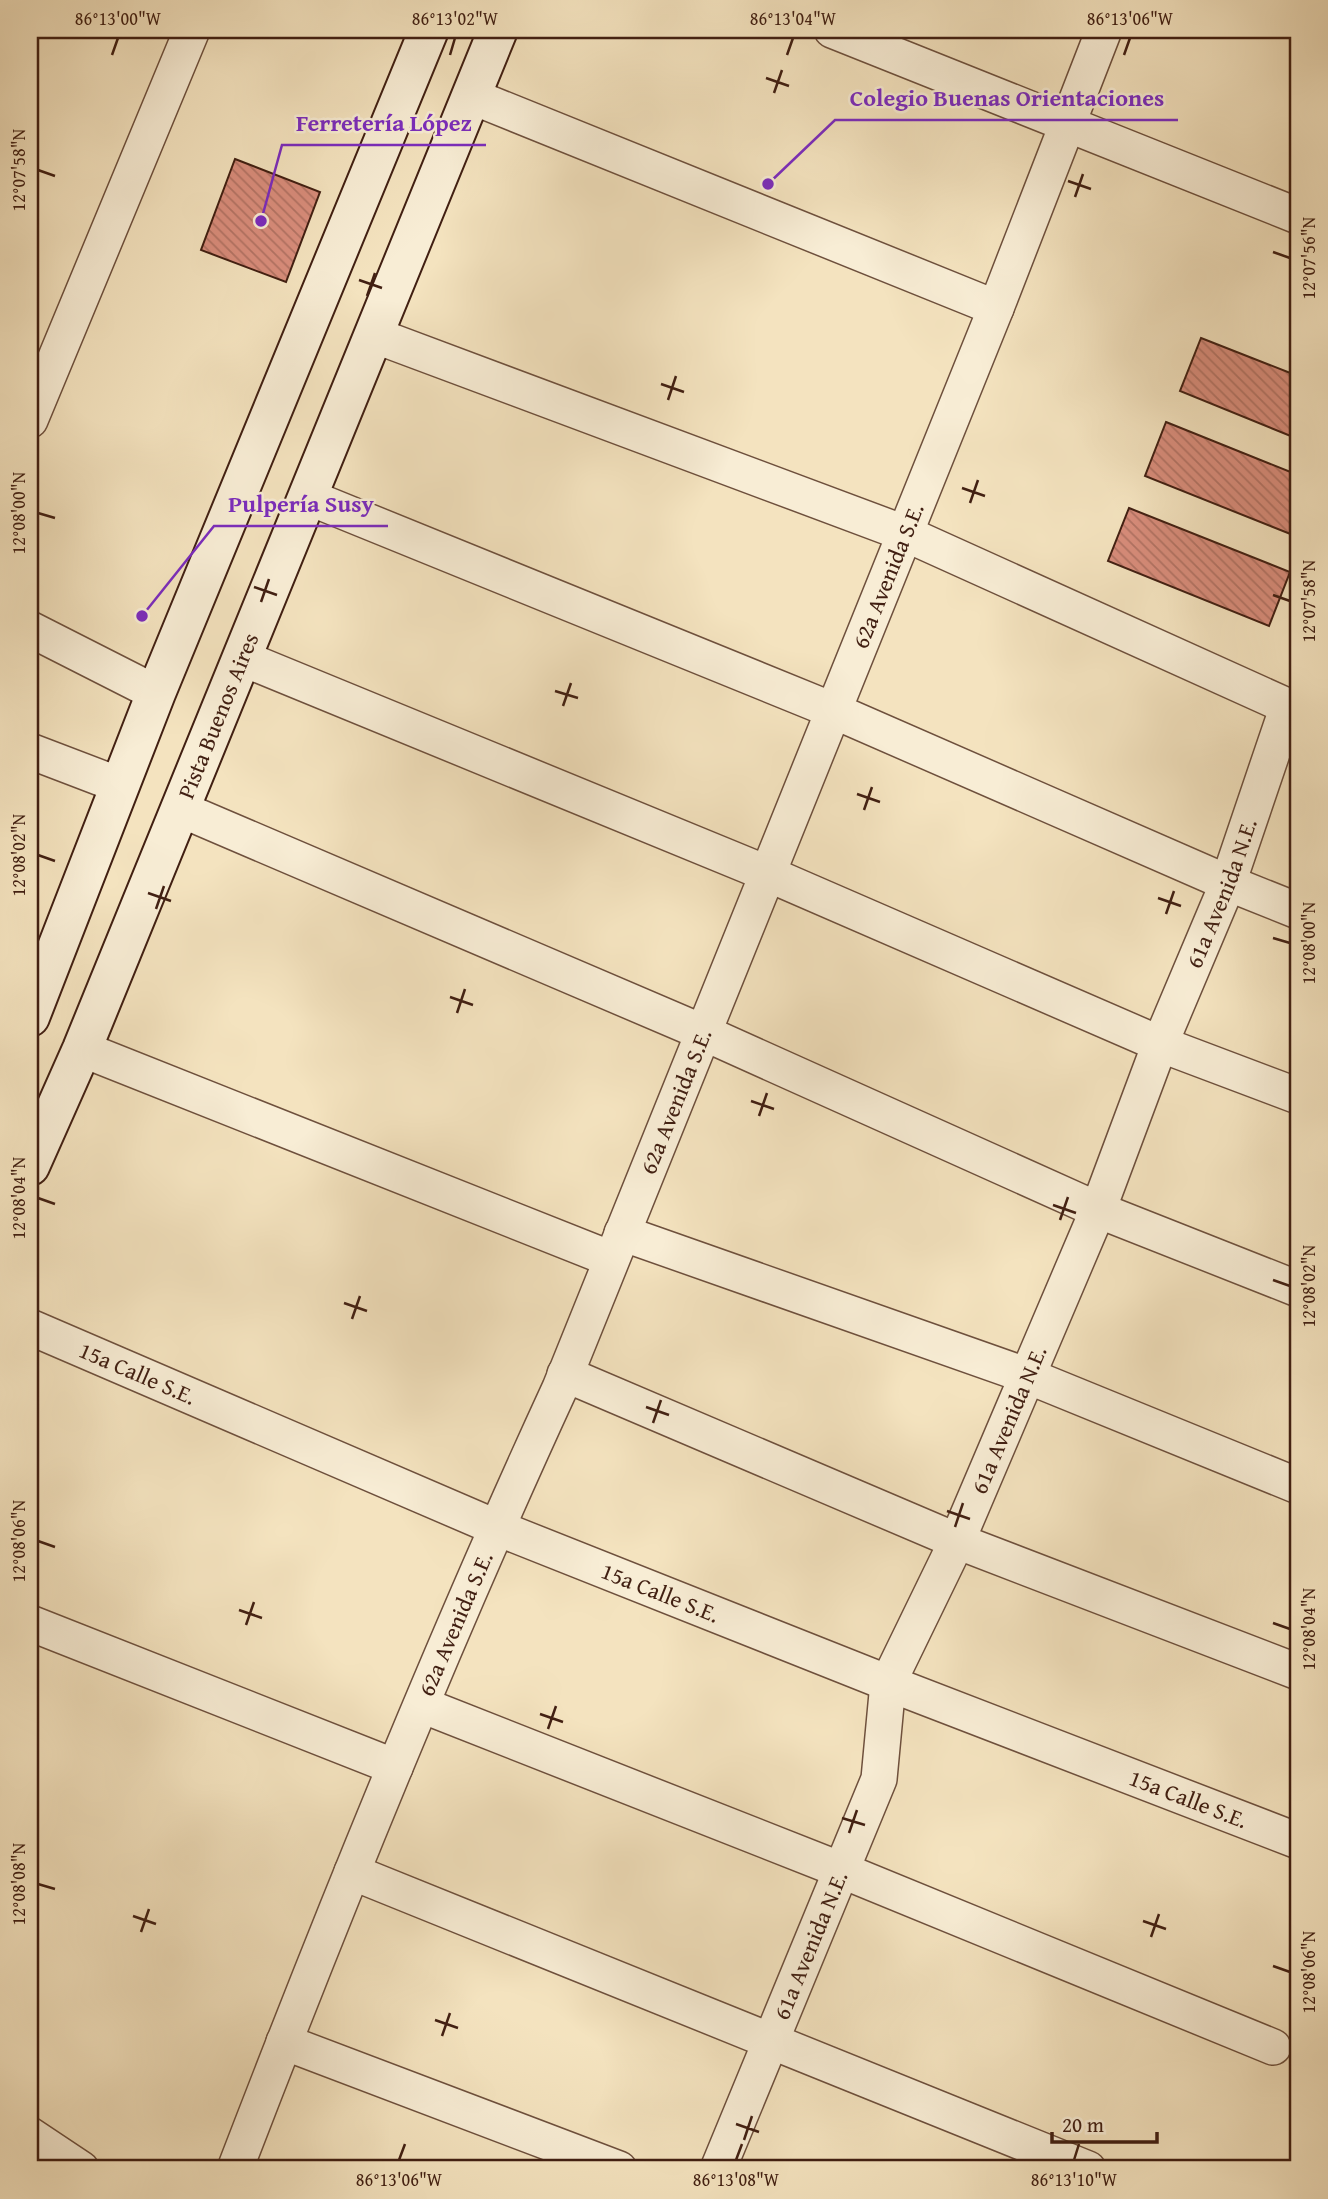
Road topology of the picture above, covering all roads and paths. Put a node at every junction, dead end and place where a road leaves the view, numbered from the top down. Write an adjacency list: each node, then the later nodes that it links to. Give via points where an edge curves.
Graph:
1 (192, 30): 11 (street)
2 (429, 30): 16 (main road)
3 (498, 30): 6 (main road, Pista Buenos Aires)
4 (832, 30): 7 (street)
5 (1104, 30): 7 (street, 62a Avenida S.E.)
6 (471, 96): 9 (street); 10 (main road, Pista Buenos Aires)
7 (1068, 124): 8 (street); 9 (street, 62a Avenida S.E.)
8 (1298, 216)
9 (996, 308): 13 (street, 62a Avenida S.E.)
10 (373, 335): 12 (main road, Pista Buenos Aires); 13 (street)
11 (30, 420)
12 (307, 497): 15 (main road, Pista Buenos Aires); 18 (street)
13 (904, 533): 17 (street); 18 (street, 62a Avenida S.E.)
14 (30, 629): 16 (street)
15 (242, 658): 21 (main road, Pista Buenos Aires); 22 (street)
16 (156, 693): 20 (main road)
17 (1293, 709): 23 (street, 61a Avenida N.E.)
18 (832, 710): 22 (street, 62a Avenida S.E.); 23 (street)
19 (30, 751): 20 (street)
20 (119, 785): 25 (main road)
21 (180, 809): 26 (street); 27 (main road, Pista Buenos Aires)
22 (766, 873): 26 (street, 62a Avenida S.E.); 28 (street)
23 (1228, 883): 24 (street); 28 (street, 61a Avenida N.E.)
24 (1298, 911)
25 (32, 1007): 27 (main road)
26 (702, 1032): 31 (street); 32 (street, 62a Avenida S.E.)
27 (87, 1036): 30 (main road, Pista Buenos Aires); 32 (street)
28 (1160, 1044): 29 (street); 31 (street, 61a Avenida N.E.)
29 (1298, 1096)
30 (30, 1166)
31 (1098, 1210): 33 (street); 36 (street, 61a Avenida N.E.)
32 (617, 1246): 35 (street, 62a Avenida S.E.); 36 (street)
33 (1298, 1289)
34 (30, 1326): 38 (street, 15a Calle S.E.)
35 (565, 1374): 38 (street, 62a Avenida S.E.); 39 (street)
36 (1028, 1377): 37 (street); 39 (street, 61a Avenida N.E.)
37 (1298, 1486)
38 (495, 1527): 42 (street, 15a Calle S.E.); 43 (street, 62a Avenida S.E.)
39 (957, 1541): 41 (street); 42 (street, 61a Avenida N.E.)
40 (30, 1623): 44 (street)
41 (1298, 1672)
42 (888, 1683): 45 (street, 15a Calle S.E.); 46 (street, 61a Avenida N.E., via 879,1779)
43 (422, 1705): 44 (street, 62a Avenida S.E.); 46 (street)
44 (396, 1767): 47 (street, 62a Avenida S.E.)
45 (1298, 1841)
46 (841, 1870): 48 (street, 61a Avenida N.E.); 50 (street)
47 (352, 1872): 48 (street); 49 (street, 62a Avenida S.E.)
48 (771, 2040): 55 (street, 61a Avenida N.E.); 56 (street)
49 (284, 2042): 53 (street, 62a Avenida S.E.); 54 (street)
50 (1273, 2047)
51 (30, 2135): 52 (street)
52 (78, 2168)
53 (235, 2169)
54 (619, 2169)
55 (718, 2169)
56 (1088, 2169)

